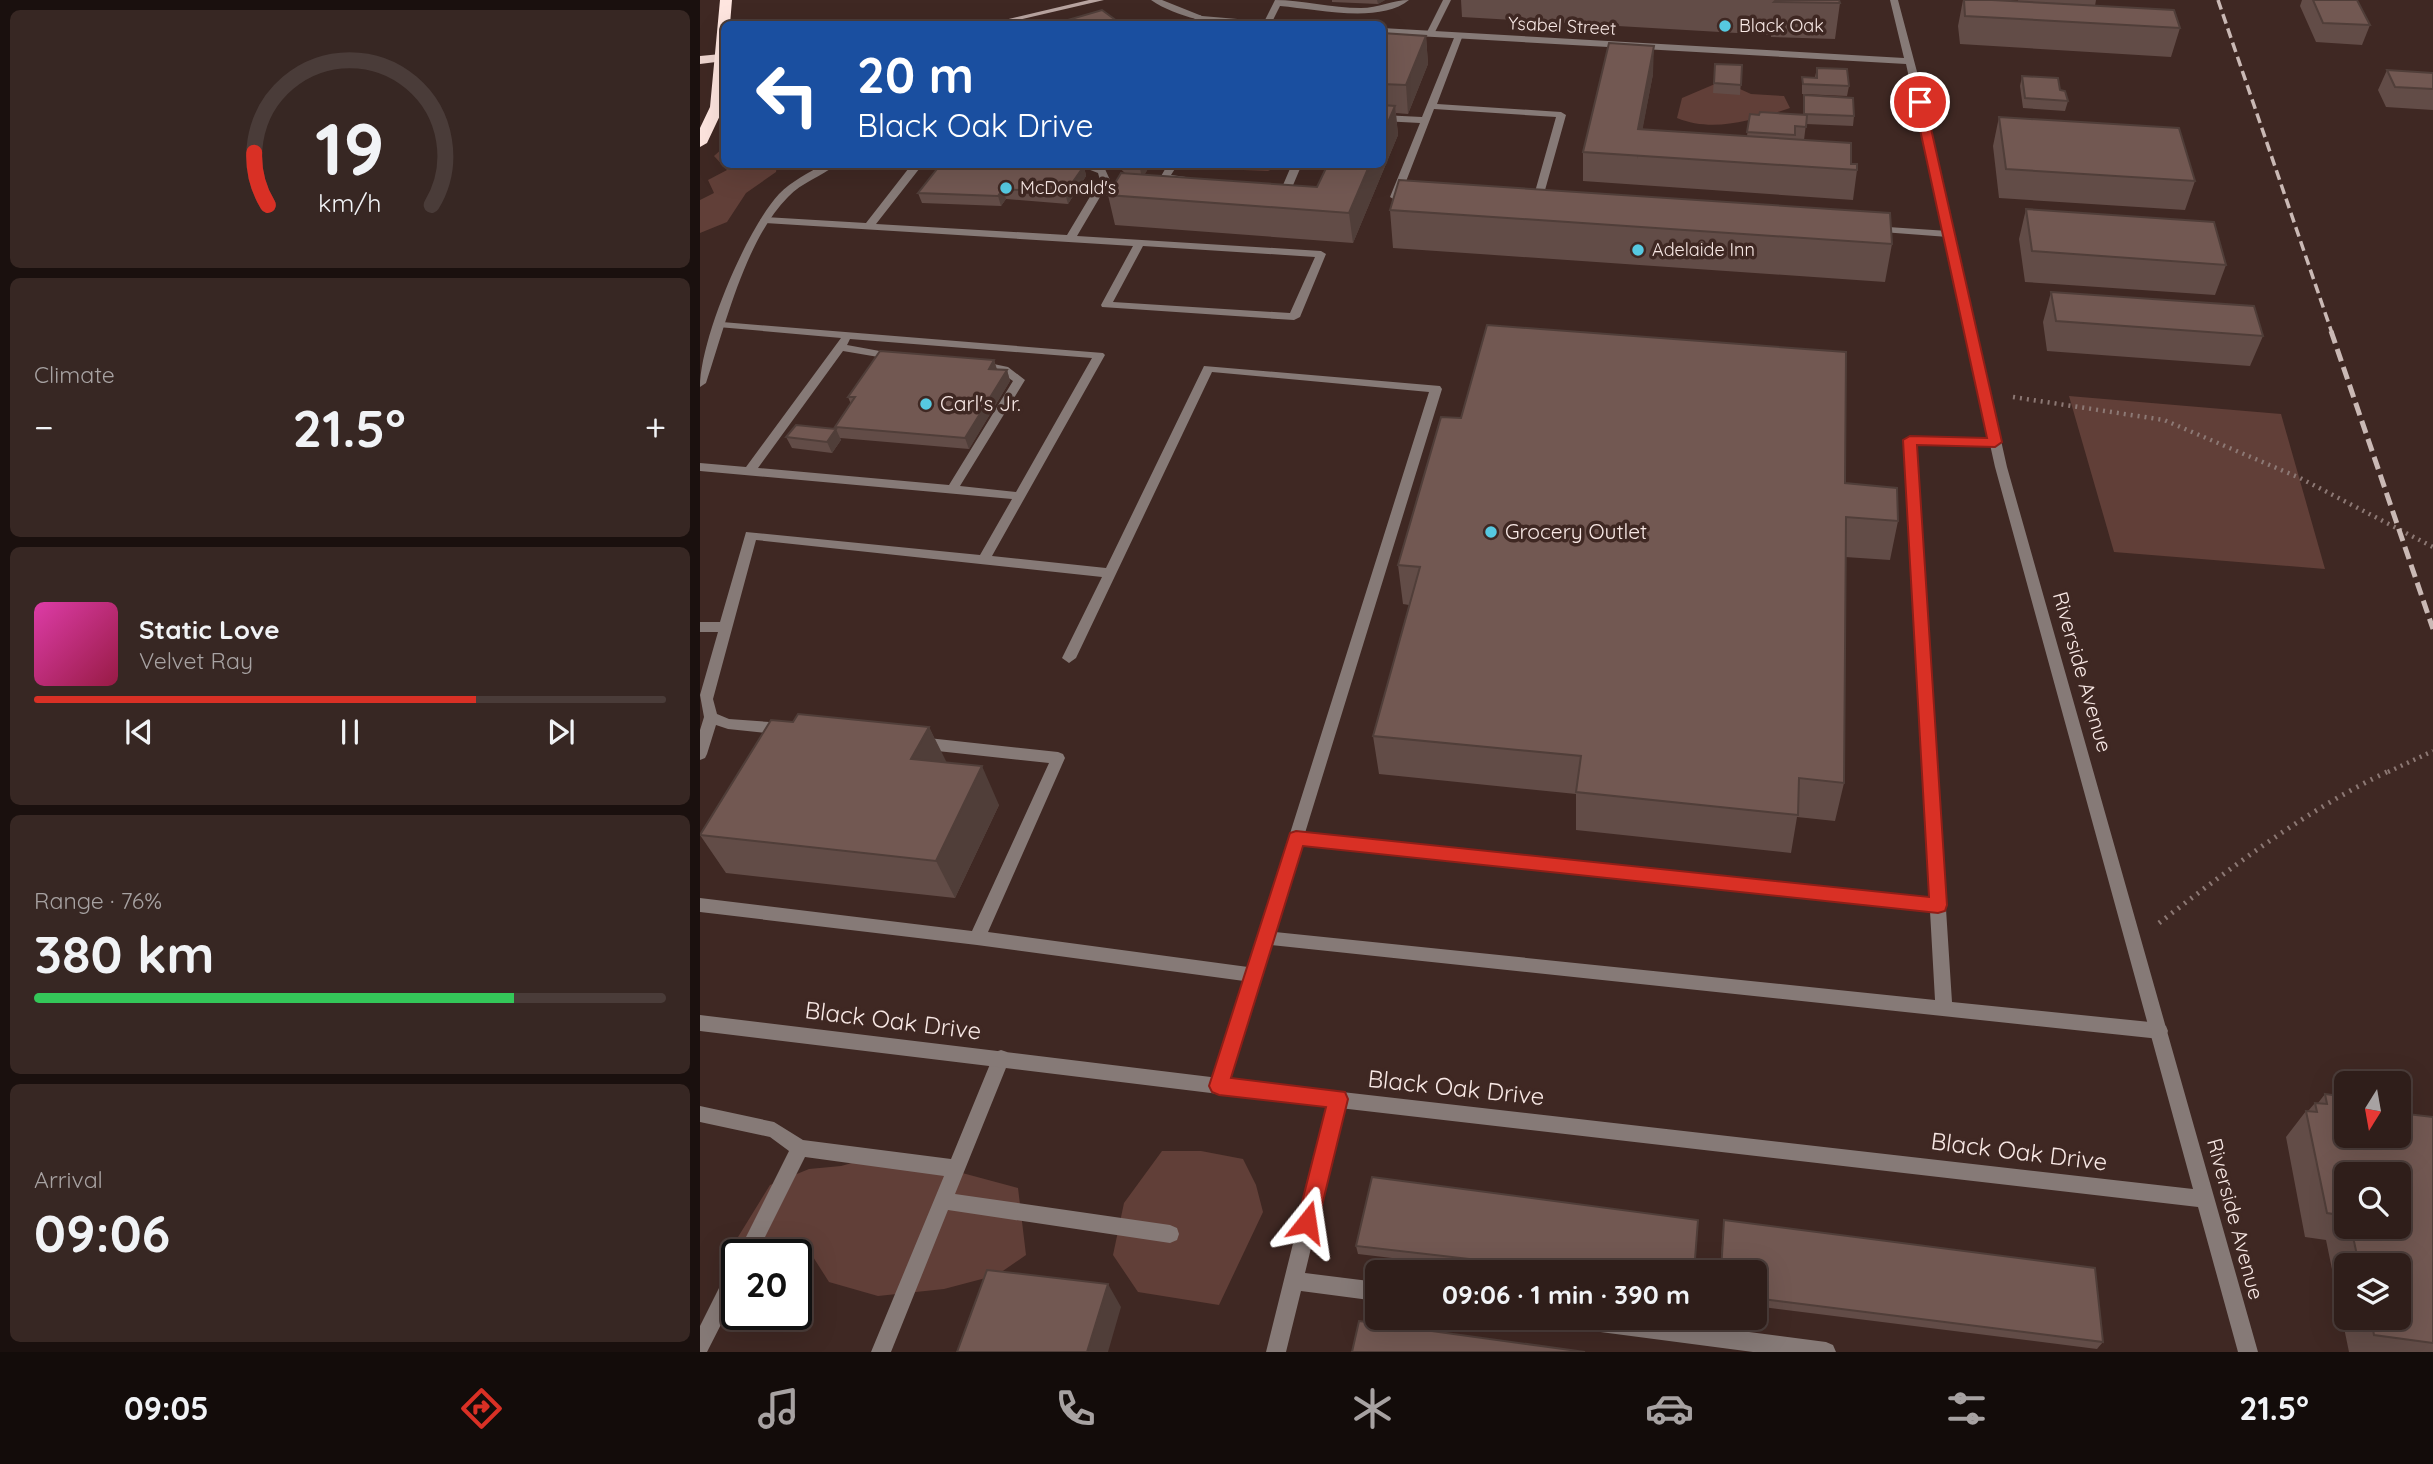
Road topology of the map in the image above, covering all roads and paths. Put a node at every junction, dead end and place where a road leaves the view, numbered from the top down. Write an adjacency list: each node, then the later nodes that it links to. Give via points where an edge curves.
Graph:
1 (726, 0): 9 (highway)
2 (1100, 0): 10 (main road)
3 (1155, 0): 8 (street)
4 (1405, 0): 7 (street, via 1376,10)
5 (1447, 0): 15 (street)
6 (1894, 0): 19 (street, Riverside Avenue)
7 (1278, 2): 13 (street)
8 (1200, 18): 11 (street); 12 (street)
9 (725, 21)
10 (1006, 21)
11 (1195, 21)
12 (1230, 21)
13 (1268, 21)
14 (1386, 31): 15 (street, Ysabel Street)
15 (1430, 34): 16 (street, Ysabel Street)
16 (1459, 35): 19 (street, Ysabel Street); 21 (street)
17 (721, 58): 18 (highway)
18 (700, 60)
19 (1908, 61): 39 (street, Riverside Avenue)
20 (721, 74): 24 (highway, via 717,107)
21 (1431, 106): 23 (street); 34 (street, via 1561,115)
22 (1386, 118): 23 (street)
23 (1426, 120): 32 (street, via 1395,197)
24 (700, 143)
25 (824, 168): 36 (street, via 802,180)
26 (915, 168): 37 (street)
27 (1093, 168): 40 (street, via 1102,171 1105,180)
28 (1170, 168): 30 (street, via 1165,178)
29 (1295, 168): 31 (street, via 1287,188)
30 (1192, 180)
31 (1260, 186)
32 (1409, 198)
33 (1520, 205): 34 (street)
34 (1536, 206): 35 (street)
35 (1548, 207)
36 (765, 220): 37 (street); 42 (street, via 746,255)
37 (869, 226): 40 (street)
38 (1862, 228): 39 (street)
39 (1948, 234): 48 (street, Riverside Avenue)
40 (1070, 239): 41 (street)
41 (1140, 243): 41 (street, via 1106,305 1294,317 1321,254)
42 (722, 325): 43 (street); 47 (street)
43 (849, 336): 44 (street); 53 (street, via 1099,355)
44 (840, 347): 45 (street); 51 (street)
45 (914, 359)
46 (970, 363): 52 (street, via 1004,369 1019,380)
47 (700, 383)
48 (1984, 393): 49 (street, Riverside Avenue); 54 (path, via 2164,420 2300,478)
49 (1995, 442): 67 (street, via 1910,440); 70 (street, Riverside Avenue)
50 (700, 467): 51 (street)
51 (749, 472): 52 (street)
52 (952, 490): 53 (street)
53 (1020, 496): 55 (street)
54 (2433, 547)
55 (982, 560): 56 (street); 58 (street, via 751,535)
56 (1110, 573): 59 (street); 65 (street, via 1208,368 1436,389)
57 (700, 627): 58 (street)
58 (726, 627): 60 (street, via 706,699)
59 (1069, 658)
60 (710, 717): 61 (street, via 728,724); 64 (street)
61 (796, 731)
62 (907, 742): 68 (street, via 1058,758)
63 (2433, 751): 70 (path, via 2350,789 2231,867)
64 (700, 754)
65 (1296, 838): 67 (street); 69 (street)
66 (700, 905): 68 (street)
67 (1938, 905): 72 (street)
68 (976, 938): 71 (street)
69 (1266, 938): 71 (street); 72 (street)
70 (2135, 942): 74 (street, Riverside Avenue)
71 (1255, 975): 76 (street)
72 (1944, 1009): 74 (street)
73 (700, 1023): 75 (street, Black Oak Drive)
74 (2160, 1031): 81 (street, Riverside Avenue)
75 (1002, 1058): 76 (street, Black Oak Drive); 80 (street)
76 (1219, 1086): 77 (street, Black Oak Drive)
77 (1338, 1099): 81 (street, Black Oak Drive); 85 (street)
78 (700, 1114): 79 (street, via 774,1130)
79 (800, 1148): 80 (street); 84 (street)
80 (957, 1169): 82 (street)
81 (2206, 1199): 94 (street, Riverside Avenue)
82 (944, 1201): 83 (street); 91 (street)
83 (1170, 1234)
84 (754, 1239)
85 (1294, 1281): 86 (street); 92 (street)
86 (1365, 1290)
87 (721, 1305): 89 (street)
88 (1645, 1330): 90 (street)
89 (700, 1346)
90 (1744, 1346): 93 (street)
91 (881, 1352)
92 (1276, 1352)
93 (1826, 1352)
94 (2248, 1352)

